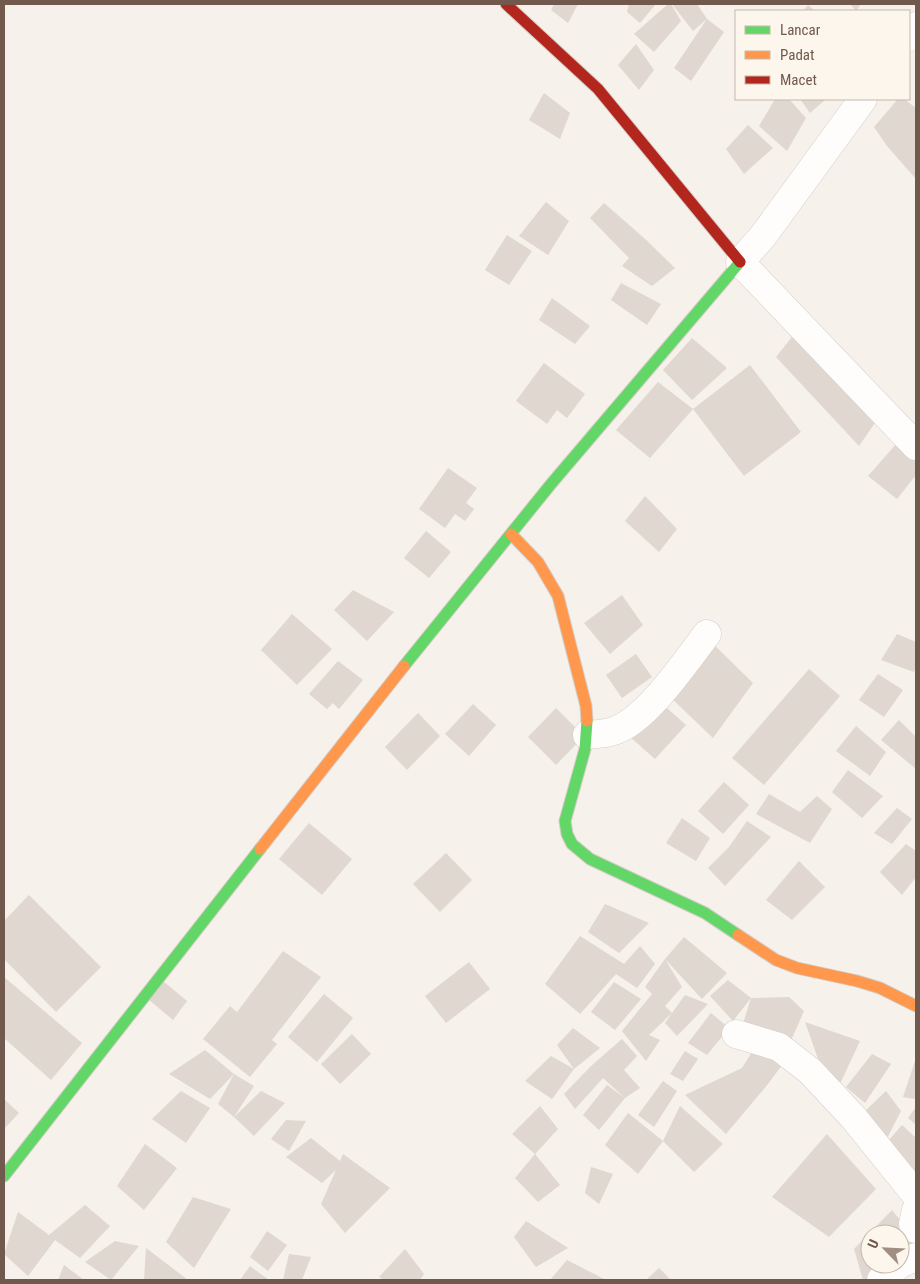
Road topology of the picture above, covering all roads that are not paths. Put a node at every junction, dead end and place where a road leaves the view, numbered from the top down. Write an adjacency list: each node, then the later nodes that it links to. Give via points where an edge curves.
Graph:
1 (506, 4): 3 (street, via 598,89)
2 (862, 100): 3 (street, via 763,236)
3 (740, 262): 4 (street); 5 (street, via 666,346)
4 (916, 446)
5 (511, 534): 7 (street, via 538,562 558,596 586,706); 10 (street)
6 (708, 634): 7 (street, via 651,704 630,722 612,732)
7 (587, 735): 8 (street, via 565,821 569,843 578,852 705,913 776,960 797,968 857,980)
8 (916, 1006)
9 (736, 1034): 11 (street, via 779,1047 810,1071 853,1117)
10 (4, 1176)
11 (916, 1195)
12 (916, 1210): 13 (street, via 913,1224)
13 (916, 1229)
14 (916, 1257): 15 (street, via 900,1264)
15 (881, 1280)

